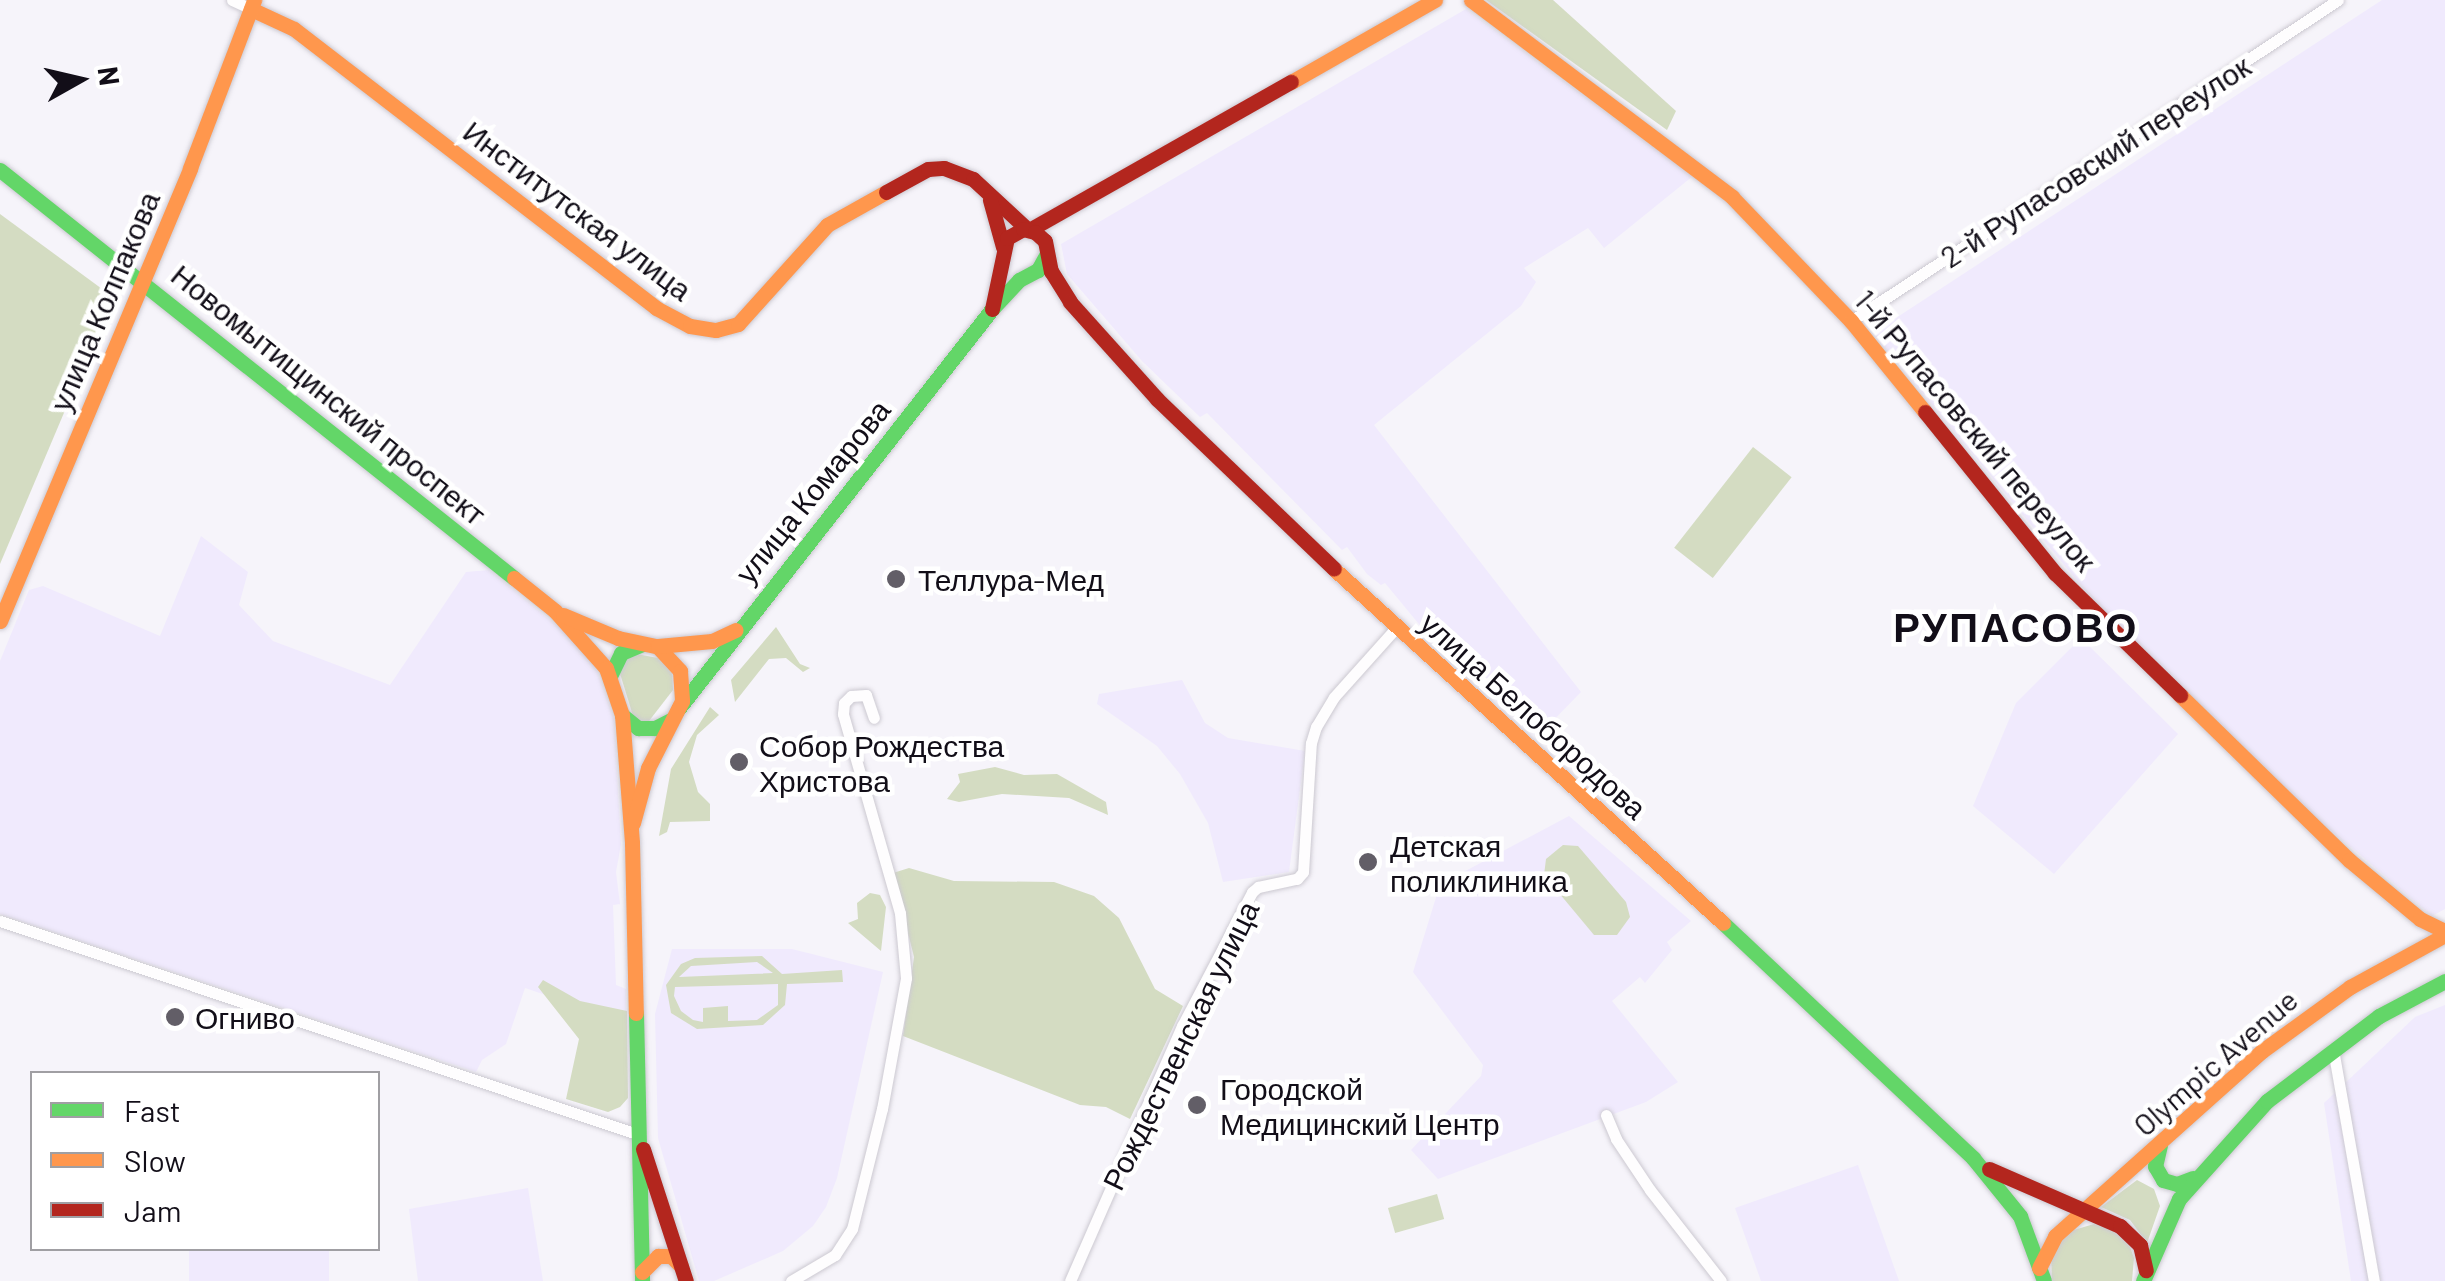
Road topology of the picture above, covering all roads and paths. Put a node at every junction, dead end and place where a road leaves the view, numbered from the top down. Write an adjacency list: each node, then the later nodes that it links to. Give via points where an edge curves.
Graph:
1 (232, 0): 5 (street, Институтская улица)
2 (1435, 0): 8 (street)
3 (1471, 0): 16 (street, 1-й Рупасовский переулок, via 1709,177)
4 (2338, 0): 16 (street, 2-й Рупасовский переулок)
5 (253, 4): 7 (street, Институтская улица, via 656,308 690,326 716,330 738,324 826,225 922,171 953,170); 13 (street, улица Колпакова)
6 (0, 170): 13 (street, Новомытищинский проспект)
7 (986, 192): 9 (street, Институтская улица); 11 (street)
8 (1064, 213): 9 (street); 10 (street, via 1049,232)
9 (1028, 230): 10 (street); 11 (street, via 1011,234)
10 (1047, 250): 12 (street, via 1038,270); 14 (street, улица Белобородова)
11 (1003, 253): 12 (street, via 1014,272); 15 (street, улица Комарова)
12 (1028, 274): 14 (street, улица Белобородова); 15 (street, улица Комарова)
13 (142, 280): 17 (street, Новомытищинский проспект); 18 (street, улица Колпакова)
14 (1070, 302): 19 (street, улица Белобородова, via 1156,399)
15 (992, 309): 20 (street, улица Комарова)
16 (1850, 322): 27 (street, 1-й Рупасовский переулок, via 2055,573 2288,804)
17 (555, 611): 21 (street); 22 (street, Новомытищинский проспект)
18 (0, 621)
19 (1396, 628): 36 (street, улица Белобородова, via 1681,883); 44 (street, Рождественская улица, via 1316,726 1302,872 1252,892 1182,1026)
20 (736, 630): 21 (street, via 704,643); 23 (street, улица Комарова)
21 (650, 645): 22 (street, via 616,658); 23 (street, via 680,671)
22 (610, 676): 24 (street, Новомытищинский проспект)
23 (675, 714): 24 (street, via 655,728 638,728); 26 (street, улица Комарова, via 640,789)
24 (622, 715): 26 (street, Новомытищинский проспект)
25 (874, 718): 43 (street, via 866,695 844,703 900,913 906,978 852,1229 835,1254)
26 (632, 841): 34 (street, Новомытищинский проспект)
27 (2420, 919): 29 (street, 1-й Рупасовский переулок); 30 (street, via 2422,938)
28 (0, 921): 34 (street)
29 (2445, 933): 30 (street, Olympic Avenue)
30 (2410, 953): 35 (street, Olympic Avenue, via 2286,1032)
31 (2445, 981): 32 (street)
32 (2333, 1049): 37 (street, via 2267,1101); 46 (street)
33 (1606, 1116): 45 (street, via 1650,1190)
34 (640, 1135): 39 (street, Новомытищинский проспект); 41 (street, Новомытищинский проспект)
35 (2160, 1145): 37 (street, via 2155,1166 2162,1180); 38 (street, Olympic Avenue)
36 (1972, 1158): 38 (street); 40 (street, via 2020,1216)
37 (2194, 1178): 42 (street, via 2165,1222)
38 (2083, 1213): 40 (street, Olympic Avenue, via 2055,1236); 42 (street, via 2132,1235 2145,1259)
39 (684, 1273): 41 (street, via 671,1256 658,1256)
40 (2039, 1276)
41 (642, 1277)
42 (2145, 1278)
43 (791, 1281)
44 (1070, 1281)
45 (1720, 1281)
46 (2374, 1281)

